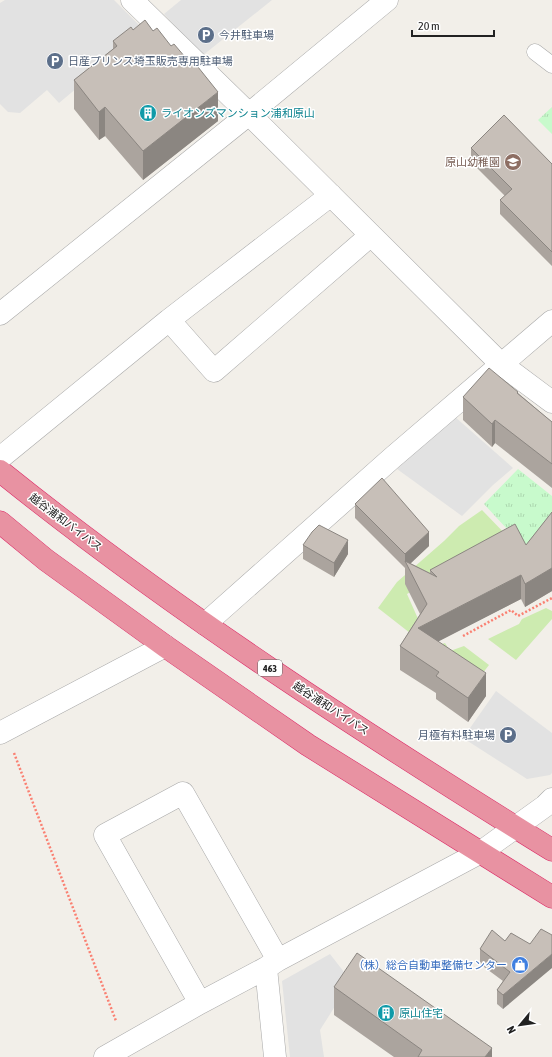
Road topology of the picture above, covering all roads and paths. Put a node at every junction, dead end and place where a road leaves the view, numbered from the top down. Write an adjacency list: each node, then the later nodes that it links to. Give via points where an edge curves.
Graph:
1 (132, 0): 5 (street)
2 (387, 0): 5 (street)
3 (535, 52): 4 (lane)
4 (552, 65)
5 (249, 114): 6 (street); 8 (street)
6 (331, 195): 7 (street); 9 (street)
7 (371, 235): 9 (street, via 214,371); 11 (street)
8 (0, 314)
9 (169, 320): 13 (street)
10 (552, 321): 11 (street)
11 (501, 364): 12 (street); 17 (street)
12 (552, 402)
13 (0, 458)
14 (0, 471): 17 (highway, 越谷浦和バイパス / 463, via 50,512)
15 (0, 522): 19 (highway, via 46,560)
16 (552, 598): 18 (path, via 518,616 511,610)
17 (205, 624): 22 (highway, 越谷浦和バイパス / 463)
18 (463, 636)
19 (165, 646): 20 (street); 24 (highway, via 308,745)
20 (3, 731): 28 (path)
21 (552, 799): 22 (street)
22 (516, 827): 23 (highway, 越谷浦和バイパス / 463); 24 (street)
23 (552, 850)
24 (481, 852): 25 (highway); 26 (street)
25 (552, 897)
26 (272, 964): 27 (street); 27 (street, via 183,793 105,835); 30 (street)
27 (200, 1003): 28 (street)
28 (126, 1046): 29 (street)
29 (105, 1057)
30 (275, 1057)

